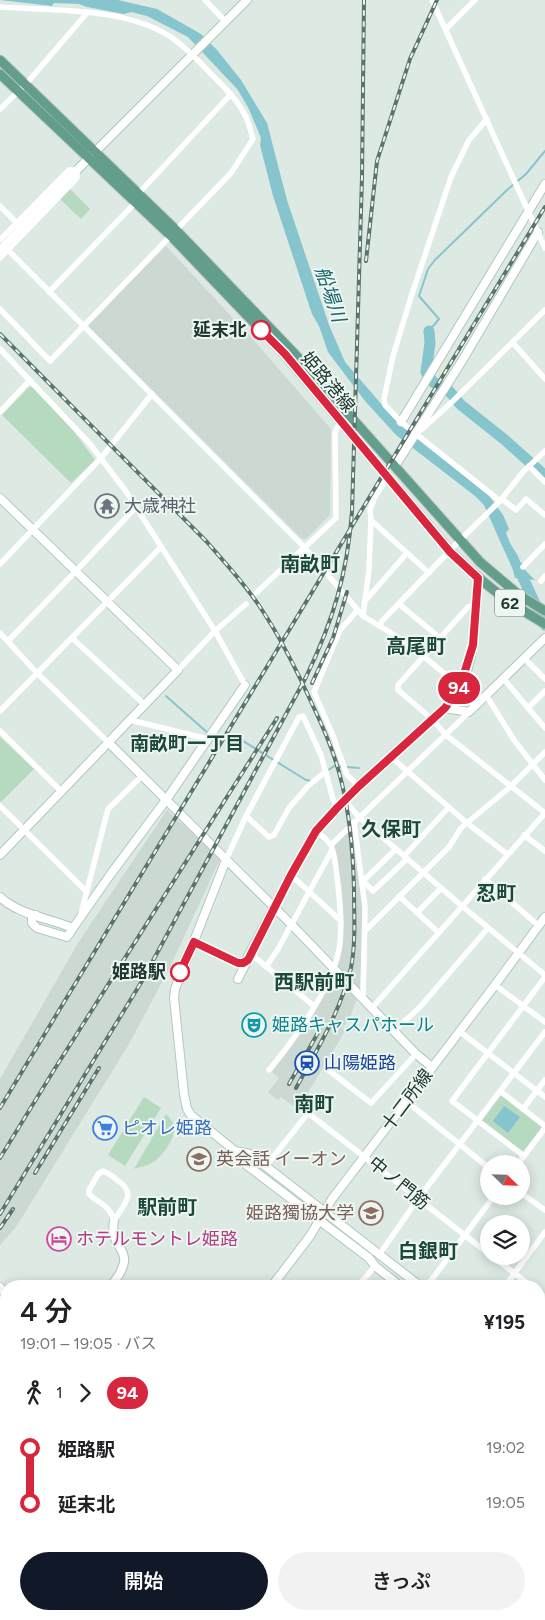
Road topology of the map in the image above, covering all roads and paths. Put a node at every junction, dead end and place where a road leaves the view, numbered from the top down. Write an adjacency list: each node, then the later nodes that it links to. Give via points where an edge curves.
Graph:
1 (205, 0): 7 (street)
2 (247, 0): 7 (street)
3 (432, 0): 8 (street)
4 (475, 0): 8 (street)
5 (0, 7): 6 (street)
6 (87, 13): 9 (street, via 144,24 170,37); 12 (street)
7 (226, 22): 9 (street)
8 (446, 29): 16 (street)
9 (193, 55): 14 (street); 17 (street)
10 (0, 60): 12 (main road, 姫路港線 / 62)
11 (0, 74): 13 (main road, 姫路港線 / 62)
12 (26, 84): 13 (street); 17 (main road, 姫路港線 / 62)
13 (19, 91): 15 (street); 17 (main road, 姫路港線 / 62)
14 (231, 94): 20 (street); 26 (street, via 246,117 253,139 231,173)
15 (0, 109)
16 (487, 119): 23 (street); 42 (street, via 469,140 451,177 394,356 384,399 386,406)
17 (93, 155): 18 (street); 20 (main road, 姫路港線 / 62); 21 (main road, 姫路港線 / 62)
18 (77, 170): 24 (street, via 69,170); 29 (street)
19 (545, 184): 23 (street)
20 (139, 192): 26 (main road, 姫路港線 / 62)
21 (136, 202): 26 (main road, 姫路港線 / 62); 31 (street)
22 (0, 206): 24 (street)
23 (528, 212): 25 (street); 42 (street)
24 (17, 222): 27 (street)
25 (538, 232): 28 (street); 43 (street)
26 (174, 233): 34 (street); 41 (main road, 姫路港線 / 62, via 285,354); 46 (main road, 姫路港線 / 62, via 293,352)
27 (0, 240)
28 (545, 248)
29 (4, 250): 30 (street); 31 (street)
30 (0, 258)
31 (49, 292): 34 (street)
32 (0, 309): 34 (street, via 50,361)
33 (545, 310): 35 (street)
34 (83, 326): 39 (street)
35 (513, 343): 37 (street); 43 (street)
36 (0, 349): 38 (street)
37 (545, 379)
38 (30, 380): 40 (street); 45 (street)
39 (152, 394): 45 (street); 59 (street)
40 (0, 412)
41 (340, 421): 48 (main road, 姫路港線 / 62); 59 (street, via 335,433 336,518)
42 (401, 422): 43 (street)
43 (416, 435): 46 (street); 51 (street)
44 (545, 451): 47 (street)
45 (101, 458): 52 (street); 55 (street)
46 (395, 466): 56 (main road, 姫路港線 / 62)
47 (529, 466): 49 (street); 51 (street)
48 (387, 478): 54 (street, via 370,509); 60 (main road, 姫路港線 / 62)
49 (545, 482)
50 (0, 498): 55 (street)
51 (500, 501): 53 (street, via 516,510 526,499); 56 (street)
52 (136, 507): 58 (street); 64 (street)
53 (545, 515)
54 (371, 520): 61 (street); 68 (street)
55 (33, 529): 62 (street); 64 (street)
56 (460, 540): 60 (street); 74 (main road, 姫路港線 / 62, via 480,562)
57 (545, 544): 63 (street)
58 (161, 547): 69 (street); 78 (street)
59 (304, 547): 67 (street); 73 (street)
60 (450, 552): 65 (street); 66 (main road, 姫路港線 / 62)
61 (407, 553): 65 (street); 68 (street)
62 (0, 564)
63 (523, 567)
64 (76, 572): 69 (street); 82 (street)
65 (429, 573): 71 (street)
66 (478, 578): 72 (street); 76 (main road, 姫路港線 / 62)
67 (256, 593)
68 (364, 602): 75 (street)
69 (107, 603): 80 (street); 86 (street)
70 (246, 604): 78 (street)
71 (399, 604): 77 (street); 81 (street)
72 (475, 606): 81 (street, via 468,607); 91 (street, via 473,645)
73 (357, 611): 75 (street); 113 (street, via 340,630 314,692 347,776)
74 (545, 611)
75 (363, 616): 77 (street)
76 (545, 624)
77 (380, 626): 84 (street)
78 (215, 631): 86 (street); 90 (street)
79 (0, 633): 82 (street)
80 (72, 638): 87 (street); 94 (street)
81 (440, 638): 84 (street)
82 (8, 641): 87 (street)
83 (544, 643): 85 (street)
84 (422, 656): 91 (street); 99 (street, via 398,685 398,690)
85 (524, 658): 88 (street); 89 (street)
86 (178, 670): 94 (street)
87 (37, 673): 97 (street); 105 (street)
88 (503, 678): 93 (street); 96 (street)
89 (545, 679)
90 (245, 685): 104 (street)
91 (460, 687): 95 (street)
92 (545, 691): 96 (street)
93 (486, 695): 98 (street); 108 (street, via 514,740)
94 (145, 704): 100 (street)
95 (445, 708): 98 (street); 99 (street)
96 (528, 708): 101 (street)
97 (0, 711)
98 (469, 712): 103 (street)
99 (432, 719): 103 (street); 107 (street)
100 (130, 720): 104 (street); 105 (street)
101 (545, 728)
102 (0, 731): 115 (street)
103 (446, 735): 110 (street); 114 (street)
104 (208, 739): 116 (street)
105 (109, 743): 111 (street); 115 (street)
106 (545, 752): 108 (street)
107 (392, 757): 110 (street); 113 (street)
108 (533, 763): 112 (street); 114 (street)
109 (326, 771): 120 (street); 122 (street, via 289,808 274,835 269,837); 122 (street, via 303,716 299,717)
110 (406, 771): 119 (street); 123 (street)
111 (142, 776): 116 (street); 141 (street, via 108,809)
112 (545, 780)
113 (359, 786): 117 (street)
114 (510, 787): 121 (street); 125 (street)
115 (62, 792): 126 (street)
116 (166, 800): 135 (street); 149 (street)
117 (344, 800): 120 (street); 123 (street)
118 (0, 806): 126 (street)
119 (448, 807): 125 (street); 134 (street)
120 (337, 808): 127 (street)
121 (545, 813): 128 (street)
122 (246, 816): 135 (street)
123 (359, 817): 124 (street); 130 (street)
124 (354, 822): 129 (street); 139 (street)
125 (467, 823): 132 (street); 136 (street, via 449,847)
126 (25, 830): 133 (street); 141 (street)
127 (316, 831): 129 (street); 137 (street)
128 (524, 835): 131 (street); 132 (street)
129 (332, 848): 142 (street); 151 (street)
130 (396, 849): 134 (street); 139 (street)
131 (545, 851)
132 (507, 854): 138 (street)
133 (0, 855)
134 (406, 857): 136 (street); 139 (street, via 373,891)
135 (226, 860): 146 (street); 158 (street)
136 (423, 872): 140 (street); 143 (street)
137 (291, 875): 142 (street); 146 (street)
138 (485, 879): 145 (street); 153 (street)
139 (362, 882): 156 (street)
140 (441, 888): 145 (street); 147 (street)
141 (86, 891): 149 (street)
142 (308, 891): 151 (street); 152 (street)
143 (399, 896): 147 (street); 156 (street)
144 (0, 897): 148 (street, via 10,906)
145 (462, 906): 155 (street); 157 (street)
146 (274, 908): 152 (street); 160 (street)
147 (417, 913): 157 (street)
148 (36, 915): 154 (street); 154 (street, via 32,923 37,928 67,937)
149 (81, 916): 154 (street)
150 (545, 917): 153 (street, 十二所線)
151 (340, 920): 162 (street, via 340,945)
152 (291, 924): 161 (street); 162 (street)
153 (539, 926): 159 (street, 十二所線)
154 (73, 928)
155 (488, 928): 159 (street); 171 (street)
156 (366, 931): 166 (street)
157 (439, 933): 169 (street)
158 (194, 942): 160 (street, via 236,963 243,963); 189 (street, via 178,976 174,998 186,1103 191,1115)
159 (518, 954): 163 (street); 165 (street, 十二所線)
160 (249, 957): 161 (street); 164 (street)
161 (266, 967): 167 (street)
162 (333, 968): 166 (street); 167 (street)
163 (545, 976): 168 (street)
164 (238, 979)
165 (496, 985): 168 (street); 172 (street, 十二所線)
166 (362, 997): 169 (street)
167 (314, 1006): 178 (street, via 292,1042)
168 (523, 1006): 170 (street); 174 (street)
169 (372, 1008): 171 (street)
170 (545, 1022)
171 (394, 1031): 175 (street)
172 (459, 1031): 174 (street); 176 (street, 十二所線)
173 (545, 1032): 179 (street)
174 (487, 1053): 179 (street); 186 (street, via 452,1101)
175 (416, 1054): 176 (street); 177 (street, via 371,1103)
176 (432, 1067): 184 (street, 十二所線)
177 (327, 1069)
178 (269, 1070)
179 (513, 1073): 181 (street); 182 (street)
180 (545, 1080): 181 (street)
181 (537, 1090): 183 (street); 185 (street)
182 (500, 1091): 185 (street); 186 (street)
183 (545, 1097)
184 (406, 1101): 188 (street); 192 (street, 十二所線)
185 (523, 1109): 187 (street)
186 (476, 1121): 188 (street); 190 (street)
187 (545, 1127): 191 (street)
188 (459, 1144): 193 (street); 195 (street)
189 (235, 1150): 194 (street, via 250,1154); 201 (street, via 240,1160)
190 (523, 1155)
191 (525, 1155)
192 (365, 1156): 194 (street, 中ノ門筋, via 306,1110); 195 (street, 中ノ門筋); 199 (street, 十二所線)
193 (480, 1161)
194 (266, 1166): 199 (street)
195 (418, 1199): 203 (street, 中ノ門筋); 205 (street)
196 (530, 1199): 198 (street)
197 (487, 1205): 203 (street)
198 (545, 1210)
199 (324, 1211): 201 (street, 十二所線); 205 (street)
200 (114, 1220): 200 (street, via 112,1212 89,1194 103,1171 129,1190); 209 (street, via 114,1234 126,1259)
201 (319, 1220): 207 (street); 210 (street, 十二所線)
202 (545, 1232): 208 (street)
203 (465, 1235): 204 (street, 中ノ門筋); 214 (street)
204 (480, 1247)
205 (379, 1255): 213 (street)
206 (503, 1265): 208 (street)
207 (375, 1266): 211 (street); 212 (street)
208 (514, 1274): 215 (street); 216 (street)
209 (116, 1280)
210 (277, 1280)
211 (363, 1280)
212 (392, 1280)
213 (412, 1280)
214 (431, 1280)
215 (510, 1280)
216 (522, 1280)

